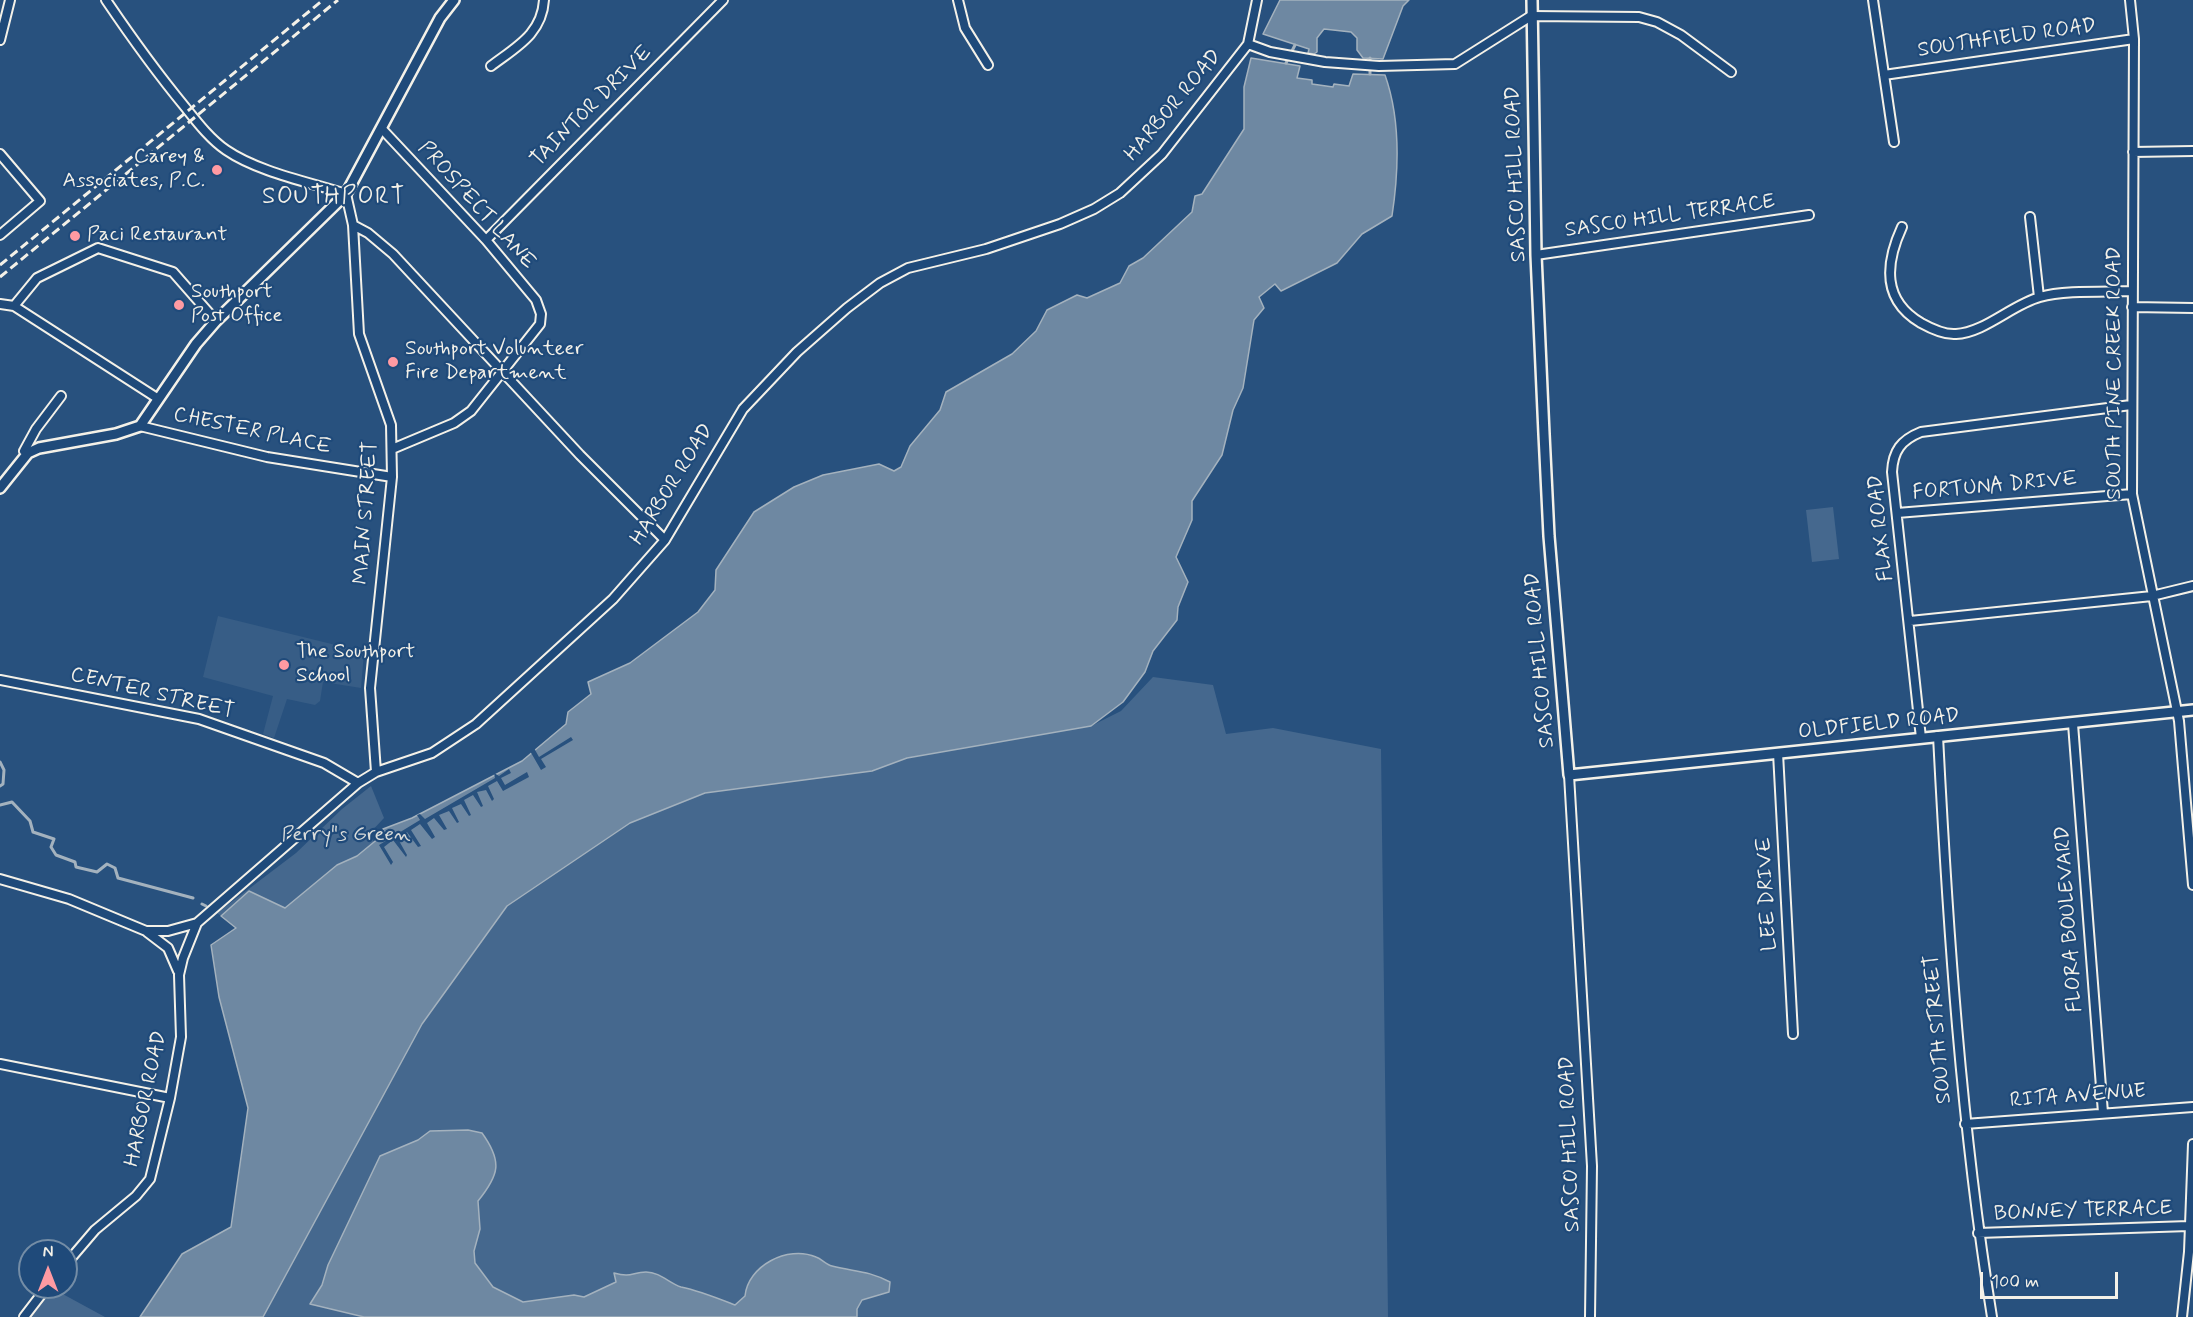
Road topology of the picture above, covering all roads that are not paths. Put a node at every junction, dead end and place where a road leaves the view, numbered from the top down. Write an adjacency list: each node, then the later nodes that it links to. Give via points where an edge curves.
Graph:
1 (10, 0): 13 (street)
2 (106, 0): 24 (street, via 135,45 225,150)
3 (454, 0): 19 (street, via 440,18)
4 (544, 0): 16 (street, via 542,19 536,28)
5 (723, 0): 30 (street, TAINTOR DRIVE)
6 (958, 0): 15 (street, via 965,28)
7 (1257, 0): 14 (street)
8 (1532, 0): 11 (street, SASCO HILL ROAD)
9 (1873, 0): 18 (street)
10 (2130, 0): 12 (street, SOUTH PINE CREEK ROAD)
11 (1531, 15): 14 (street, HARBOR ROAD, via 1455,64 1379,66 1302,59); 17 (street, via 1639,17 1657,22); 31 (street, SASCO HILL ROAD)
12 (2134, 39): 18 (street, SOUTHFIELD ROAD); 22 (street, SOUTH PINE CREEK ROAD)
13 (0, 40)
14 (1248, 44): 50 (street, HARBOR ROAD, via 1162,154 1120,193 1060,224 986,249 908,268 847,308 742,409)
15 (988, 65)
16 (491, 66)
17 (1731, 72)
18 (1884, 75): 20 (street)
19 (382, 129): 24 (street); 30 (street, PROSPECT LANE)
20 (1894, 142)
21 (2193, 151): 22 (street)
22 (2133, 152): 32 (street, SOUTH PINE CREEK ROAD)
23 (0, 154): 29 (street, via 40,201)
24 (346, 194): 27 (street, MAIN STREET); 38 (street)
25 (1809, 215): 31 (street, SASCO HILL TERRACE)
26 (2030, 217): 33 (street)
27 (353, 225): 39 (street, via 393,254); 44 (street, MAIN STREET, via 359,334 387,409)
28 (1902, 227): 33 (street, via 1892,249 1889,275 1896,298 1910,316 1929,328 1956,334)
29 (0, 235)
30 (486, 240): 39 (street, PROSPECT LANE, via 541,310 540,324)
31 (1536, 255): 62 (street, SASCO HILL ROAD, via 1549,536)
32 (2132, 291): 33 (street); 36 (street, SOUTH PINE CREEK ROAD)
33 (2040, 297)
34 (0, 304): 35 (street)
35 (14, 306): 38 (street, via 37,278 98,248 172,272); 41 (street)
36 (2132, 307): 37 (street); 42 (street, SOUTH PINE CREEK ROAD)
37 (2193, 308)
38 (216, 321): 41 (street)
39 (503, 372): 44 (street, via 471,411 454,423); 50 (street)
40 (61, 396): 45 (street, via 36,429 24,451)
41 (158, 398): 43 (street)
42 (2131, 405): 48 (street, SOUTH PINE CREEK ROAD); 49 (street, FLAX ROAD, via 1921,432 1909,437 1900,444 1893,463)
43 (140, 426): 45 (street, via 39,447); 46 (street, CHESTER PLACE, via 267,457)
44 (392, 449): 46 (street, MAIN STREET)
45 (28, 453): 47 (street)
46 (392, 477): 61 (street, MAIN STREET, via 370,688)
47 (0, 488)
48 (2132, 494): 49 (street, FORTUNA DRIVE); 52 (street, SOUTH PINE CREEK ROAD)
49 (1897, 513): 53 (street, FLAX ROAD)
50 (665, 540): 61 (street, HARBOR ROAD, via 613,599 476,724 432,753)
51 (2193, 586): 52 (street)
52 (2152, 596): 53 (street); 56 (street, SOUTH PINE CREEK ROAD)
53 (1910, 621): 59 (street, FLAX ROAD)
54 (0, 680): 63 (street, CENTER STREET, via 199,719 324,763)
55 (2193, 710): 56 (street, OLDFIELD ROAD)
56 (2177, 712): 57 (street, OLDFIELD ROAD); 65 (street, SOUTH PINE CREEK ROAD)
57 (2073, 724): 58 (street, OLDFIELD ROAD); 73 (street, FLORA BOULEVARD)
58 (1938, 736): 59 (street, OLDFIELD ROAD); 74 (street, SOUTH STREET, via 1953,998)
59 (1921, 738): 60 (street, OLDFIELD ROAD)
60 (1778, 753): 62 (street, OLDFIELD ROAD); 69 (street, LEE DRIVE)
61 (376, 772): 63 (street, HARBOR ROAD)
62 (1569, 775): 81 (street, SASCO HILL ROAD, via 1592,1166)
63 (358, 783): 66 (street, HARBOR ROAD)
64 (0, 879): 67 (street, via 69,899)
65 (2193, 885)
66 (197, 923): 67 (street, via 168,931); 68 (street, HARBOR ROAD)
67 (146, 931): 68 (street, via 168,948)
68 (179, 975): 71 (street, HARBOR ROAD, via 181,1037)
69 (1793, 1034)
70 (0, 1064): 71 (street)
71 (170, 1098): 78 (street, HARBOR ROAD, via 150,1179)
72 (2193, 1107): 73 (street, RITA AVENUE)
73 (2103, 1113): 74 (street, RITA AVENUE)
74 (1965, 1124): 77 (street, SOUTH STREET)
75 (2193, 1144): 76 (street)
76 (2189, 1226): 77 (street, BONNEY TERRACE); 83 (street)
77 (1978, 1233): 82 (street, SOUTH STREET)
78 (78, 1250)
79 (38, 1299): 80 (street)
80 (24, 1317)
81 (1590, 1317)
82 (1992, 1317)
83 (2182, 1317)

